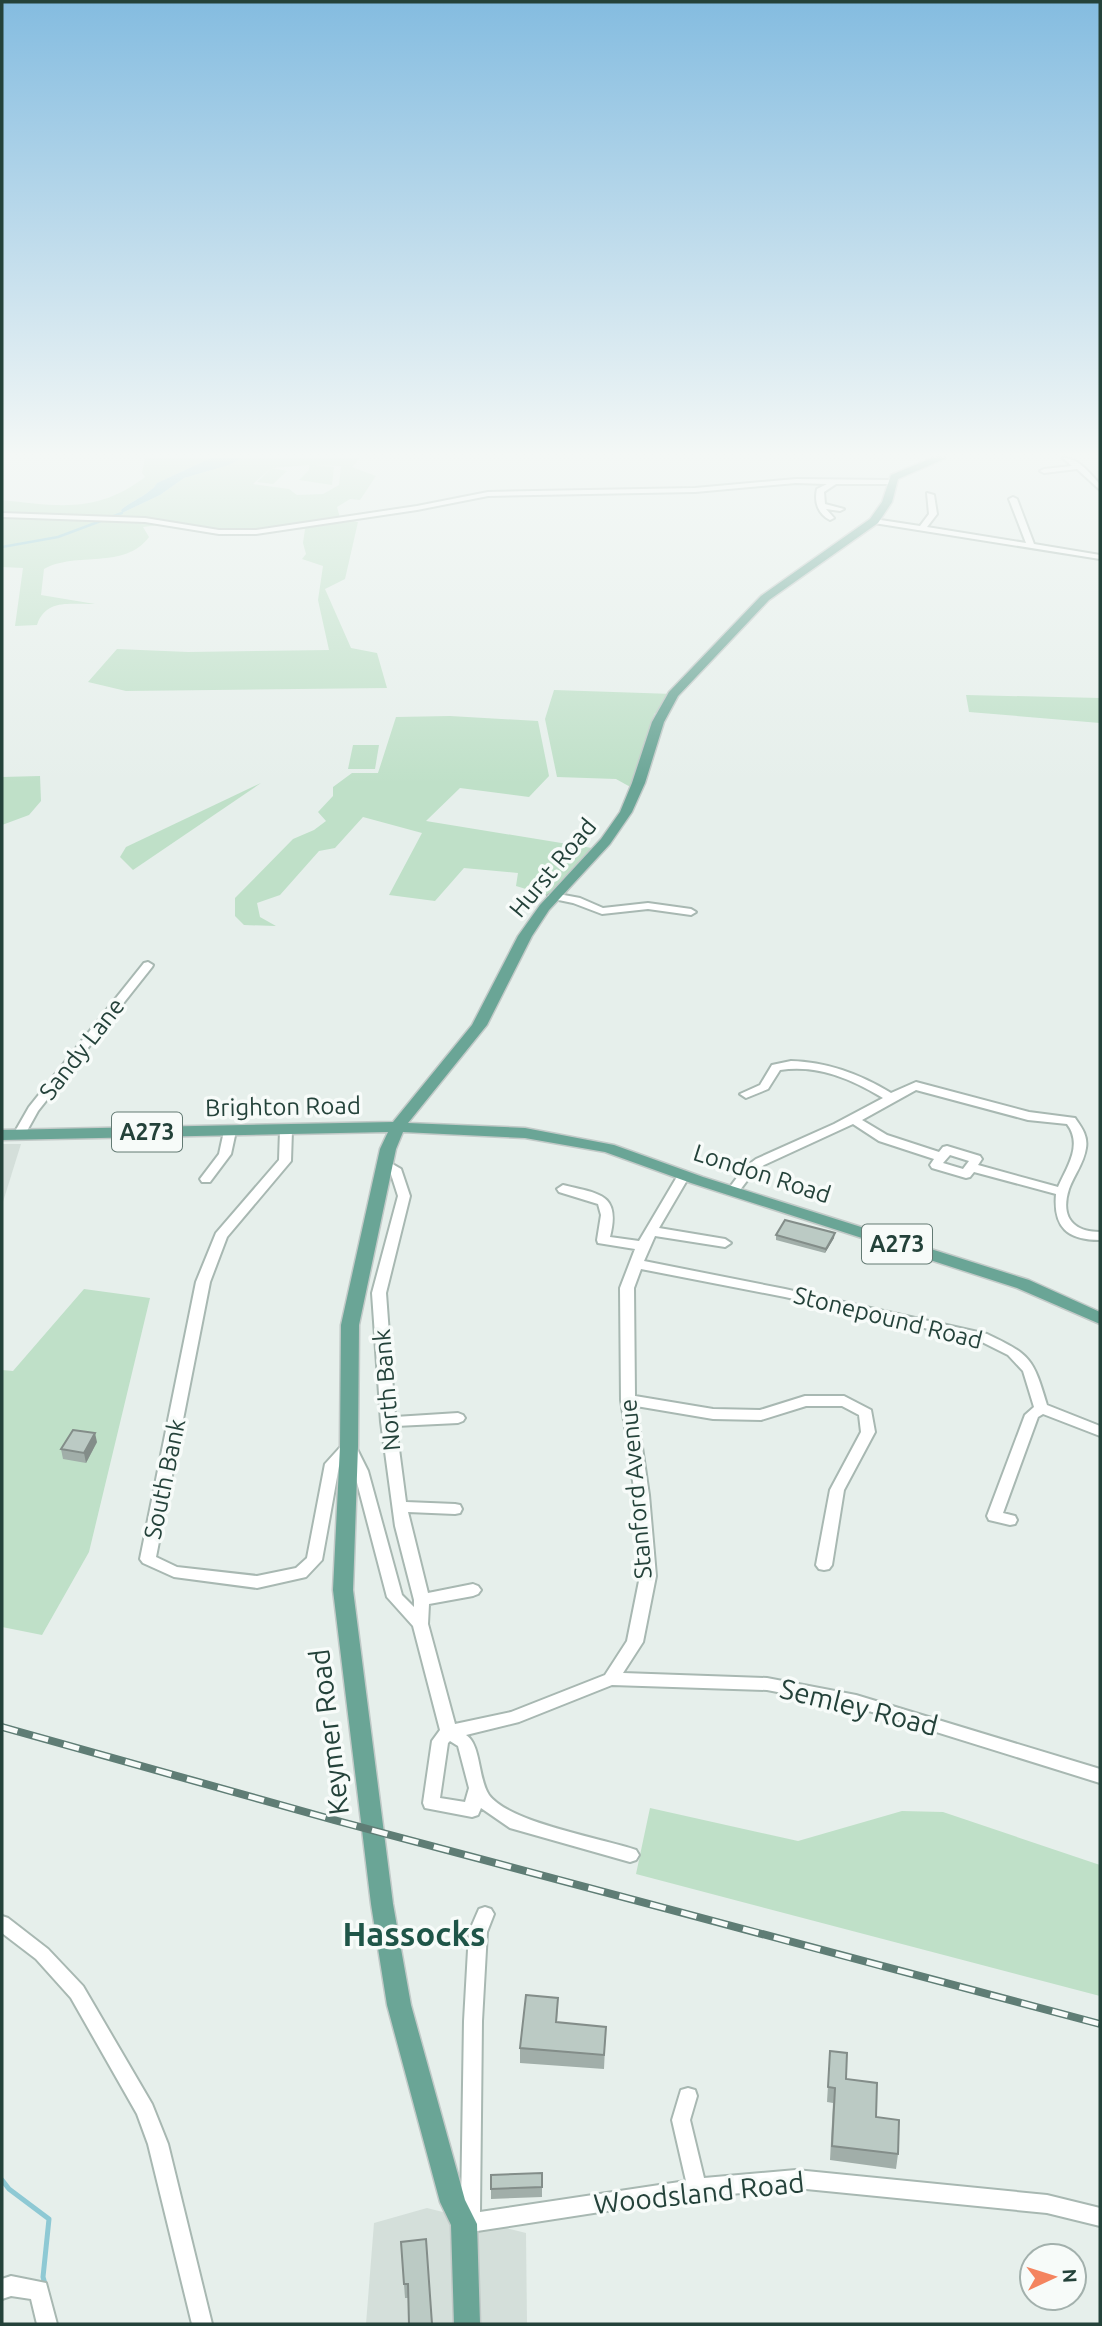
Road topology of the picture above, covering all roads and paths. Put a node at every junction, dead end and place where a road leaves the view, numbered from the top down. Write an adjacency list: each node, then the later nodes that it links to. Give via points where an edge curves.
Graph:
1 (810, 567): 2 (main road, Hurst Road, via 765,598 673,694 626,813)
2 (553, 896): 3 (street, via 602,911 648,906); 7 (main road, Hurst Road, via 516,951 478,1028)
3 (691, 912)
4 (148, 965): 14 (street, Sandy Lane, via 33,1110)
5 (746, 1094): 6 (street, via 764,1087 776,1067 796,1065 854,1076)
6 (893, 1099): 8 (street); 20 (street, via 908,1088 925,1087 1028,1116 1071,1121 1082,1146)
7 (416, 1104): 9 (main road, Hurst Road); 10 (main road, via 421,1118)
8 (854, 1120): 19 (street, via 760,1162); 20 (street, via 883,1138 942,1157 947,1150 976,1159 971,1167)
9 (397, 1127): 10 (main road, London Road / A273); 11 (main road, Brighton Road / A273); 15 (main road, Keymer Road)
10 (437, 1128): 16 (main road, London Road / A273, via 525,1133 608,1148)
11 (286, 1130): 12 (main road, Brighton Road / A273); 32 (street, South Bank, via 285,1161 221,1236 203,1282 148,1559 174,1572 257,1582 301,1573 314,1560 332,1464)
12 (230, 1131): 14 (main road, Brighton Road / A273); 17 (street, via 225,1154)
13 (2, 1135): 14 (main road, Brighton Road / A273)
14 (19, 1135)
15 (384, 1165): 30 (street, North Bank, via 395,1169 404,1196 379,1293); 32 (main road, Keymer Road, via 350,1325)
16 (684, 1175): 19 (main road, London Road / A273); 21 (street, Stanford Avenue)
17 (206, 1179)
18 (563, 1189): 24 (street, via 607,1207 610,1215 603,1240)
19 (733, 1191): 26 (main road, London Road / A273, via 1023,1284)
20 (1062, 1192): 22 (street, via 1059,1213 1063,1222 1073,1230)
21 (651, 1231): 23 (street); 24 (street, Stanford Avenue)
22 (1100, 1236)
23 (725, 1243)
24 (643, 1247): 25 (street, Stanford Avenue)
25 (636, 1264): 27 (street, Stanford Avenue, via 626,1288); 28 (street, Stonepound Road, via 982,1337 1013,1352 1029,1369)
26 (1100, 1319)
27 (628, 1399): 36 (street, via 713,1414 761,1415 806,1401 844,1401 866,1413 869,1432 837,1490); 40 (street, Stanford Avenue, via 648,1576 635,1642)
28 (1041, 1408): 31 (street); 35 (street, via 1032,1415 995,1516)
29 (458, 1418): 30 (street)
30 (388, 1422): 33 (street, North Bank)
31 (1100, 1431)
32 (349, 1446): 39 (street, via 361,1471 395,1597); 50 (main road, Keymer Road, via 343,1590 382,1904 411,2053 453,2202)
33 (400, 1507): 34 (street); 38 (street, North Bank)
34 (455, 1509)
35 (1010, 1520)
36 (824, 1565)
37 (473, 1590): 38 (street)
38 (422, 1600): 39 (street, North Bank)
39 (420, 1624): 41 (street)
40 (611, 1679): 41 (street, via 513,1718); 42 (street, Semley Road, via 767,1684 856,1701)
41 (449, 1732): 43 (street, via 464,1742); 43 (street, via 440,1741 432,1803 472,1810)
42 (1100, 1776)
43 (477, 1788): 44 (street, via 485,1802 516,1822)
44 (629, 1855)
45 (485, 1914): 50 (street, via 478,1932 473,2021 471,2211)
46 (2, 1923): 53 (street, via 61,1971 145,2110 158,2144)
47 (688, 2096): 48 (street, via 681,2120)
48 (697, 2189): 49 (street, Woodsland Road, via 824,2180 1047,2204); 50 (street, Woodsland Road)
49 (1100, 2217)
50 (464, 2224): 54 (main road, Keymer Road)
51 (2, 2289): 52 (street, via 39,2291)
52 (47, 2324)
53 (202, 2324)
54 (467, 2324)

